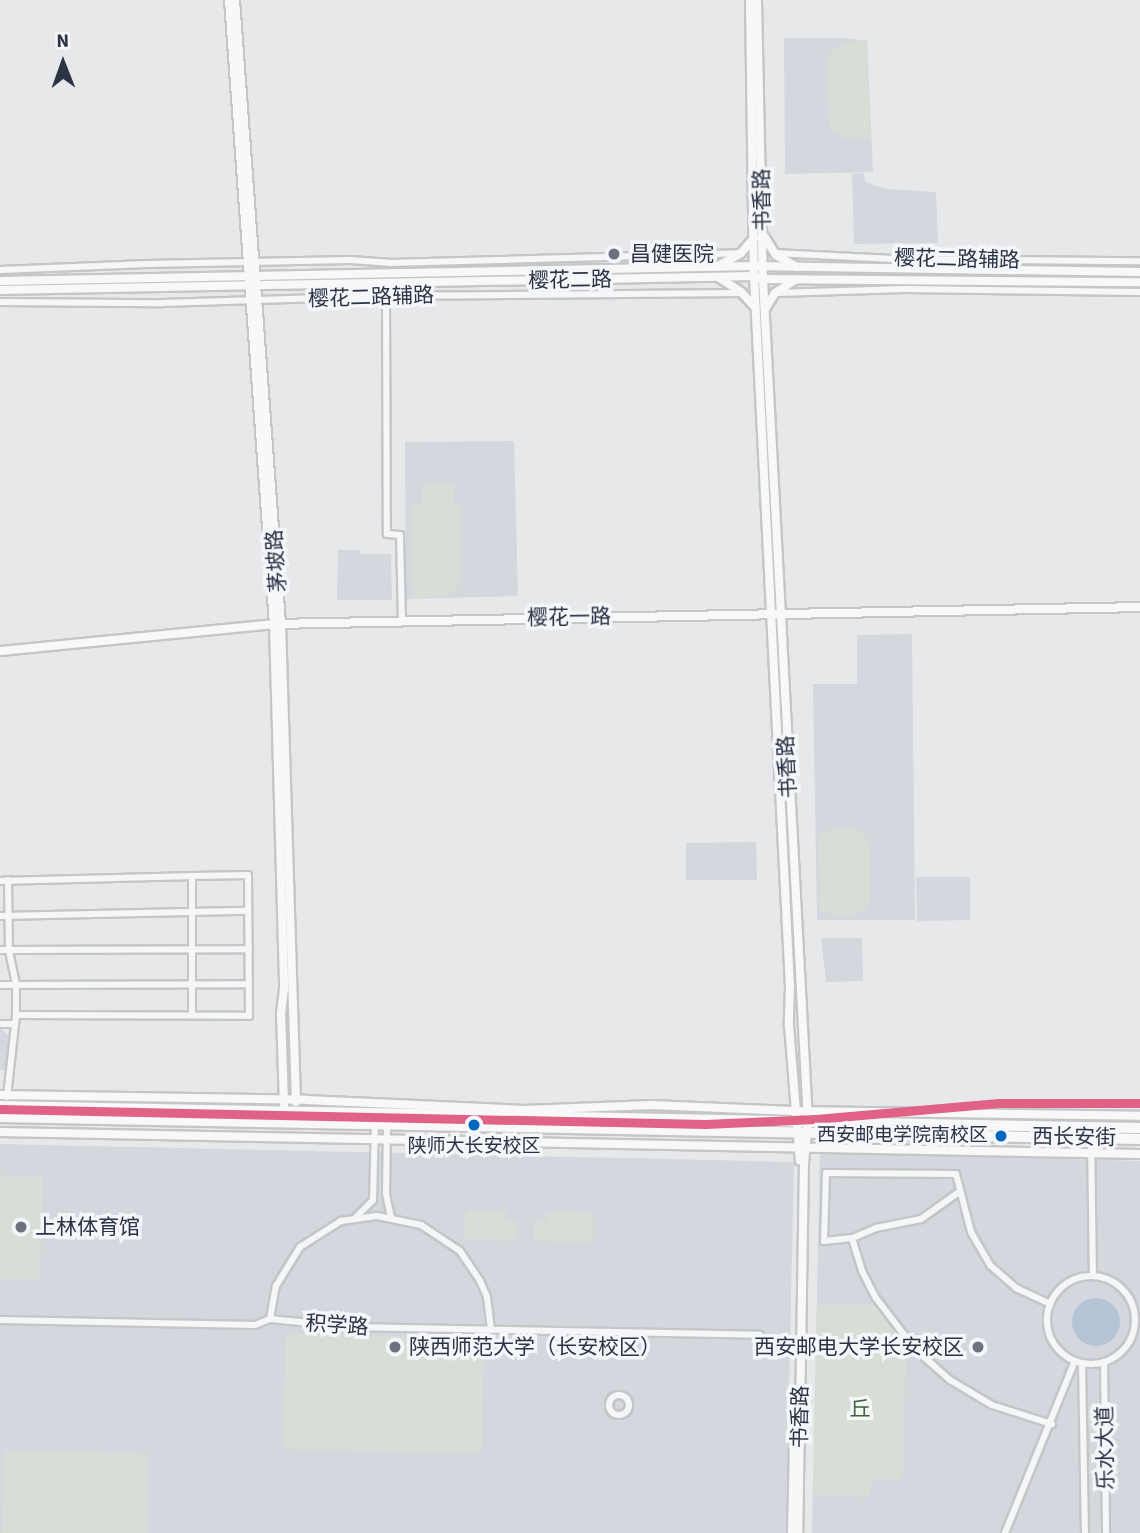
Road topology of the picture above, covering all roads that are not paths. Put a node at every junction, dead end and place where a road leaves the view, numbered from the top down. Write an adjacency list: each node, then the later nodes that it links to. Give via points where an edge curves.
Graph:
1 (229, 0): 10 (street, 茅坡路)
2 (235, 0): 10 (street, 茅坡路)
3 (750, 0): 6 (street, 书香路)
4 (757, 0): 5 (street, 书香路)
5 (763, 234): 8 (street); 13 (street, 书香路)
6 (754, 238): 7 (street); 13 (street, 书香路)
7 (741, 253): 10 (street, 樱花二路辅路, via 388,263); 11 (street)
8 (775, 253): 9 (street, 樱花二路辅路); 12 (street)
9 (1140, 261)
10 (252, 262): 14 (street, 樱花二路辅路); 16 (street, 茅坡路)
11 (716, 267): 13 (street, 樱花二路); 16 (street, 樱花二路)
12 (799, 268): 13 (street, 樱花二路); 15 (street, 樱花二路)
13 (757, 270): 17 (street, 樱花二路); 18 (street, 书香路); 30 (street, 书香路)
14 (0, 271)
15 (1140, 272)
16 (253, 277): 20 (street, 樱花二路); 22 (street, 茅坡路)
17 (718, 277): 22 (street, 樱花二路); 25 (street)
18 (763, 279): 19 (street); 30 (street, 书香路)
19 (796, 280): 21 (street); 26 (street)
20 (0, 281)
21 (1140, 282)
22 (254, 287): 23 (street, 樱花二路); 28 (street, 茅坡路)
23 (0, 290)
24 (1140, 292): 26 (street, 樱花二路辅路, via 904,289)
25 (743, 293): 27 (street, 樱花二路辅路); 30 (street)
26 (775, 293): 30 (street)
27 (386, 296): 28 (street, 樱花二路辅路); 33 (street, via 387,534 400,535)
28 (255, 301): 29 (street, 樱花二路辅路); 34 (street, 茅坡路)
29 (0, 302)
30 (760, 308): 32 (street, 书香路)
31 (1140, 607): 32 (street, 樱花一路)
32 (776, 613): 33 (street, 樱花一路); 61 (street, 书香路); 62 (street, 书香路)
33 (402, 620): 34 (street, 樱花一路)
34 (278, 624): 35 (street, 樱花一路); 55 (street, 茅坡路); 56 (street, 茅坡路)
35 (0, 651)
36 (192, 876): 37 (street); 39 (street, via 248,875); 40 (street)
37 (8, 880): 38 (street); 42 (street)
38 (0, 881)
39 (248, 911): 40 (street); 44 (street)
40 (192, 912): 42 (street); 43 (street)
41 (0, 916): 42 (street)
42 (9, 916): 46 (street)
43 (192, 949): 44 (street); 46 (street); 48 (street)
44 (249, 949): 49 (street)
45 (0, 950): 46 (street)
46 (9, 950): 47 (street)
47 (16, 984): 48 (street); 50 (street); 51 (street)
48 (191, 984): 49 (street); 52 (street)
49 (249, 984): 52 (street, via 249,1016)
50 (0, 985)
51 (16, 1015): 52 (street); 54 (street)
52 (192, 1015)
53 (0, 1024): 54 (street)
54 (15, 1024): 59 (street)
55 (283, 1074): 56 (street); 58 (street, 茅坡路)
56 (296, 1074): 57 (street, 茅坡路)
57 (296, 1099): 58 (street); 61 (street, via 524,1110 651,1105); 65 (street, 茅坡路)
58 (284, 1100): 59 (street); 64 (street, 茅坡路)
59 (3, 1101): 64 (main road, 西长安街)
60 (0, 1116): 64 (main road, 西长安街)
61 (794, 1116): 62 (main road, 西长安街); 65 (main road, 西长安街); 70 (street, 书香路)
62 (807, 1116): 63 (street); 70 (street, 书香路); 71 (main road, 西长安街)
63 (1140, 1116)
64 (284, 1117): 65 (main road, 西长安街)
65 (297, 1117): 66 (main road, 西长安街)
66 (375, 1125): 67 (main road, 西长安街); 72 (street)
67 (387, 1125): 70 (main road, 西长安街); 73 (street)
68 (1140, 1128): 71 (main road, 西长安街)
69 (0, 1132): 72 (street)
70 (800, 1132): 71 (main road, 西长安街); 75 (street, 书香路)
71 (1091, 1132): 74 (main road, 西长安街); 76 (street)
72 (375, 1138): 73 (street); 80 (street, via 373,1200 360,1216)
73 (387, 1138): 75 (street); 79 (street, via 386,1194)
74 (1140, 1139)
75 (801, 1150): 76 (street); 92 (street, 书香路); 93 (street, 书香路)
76 (1091, 1154): 77 (street); 82 (street)
77 (1140, 1154)
78 (959, 1192): 81 (street, via 921,1219); 81 (street, via 956,1174 826,1173 824,1241); 83 (street, via 971,1232 991,1266 1016,1288)
79 (391, 1217): 80 (street); 86 (street, via 421,1225 460,1251 480,1281)
80 (341, 1221): 84 (street, via 314,1236 291,1258 276,1286)
81 (852, 1238): 91 (street, via 876,1298 915,1349 950,1380 992,1405)
82 (1093, 1276): 83 (street, via 1070,1282); 87 (street, via 1124,1290)
83 (1050, 1304): 89 (street, via 1047,1318 1054,1344)
84 (270, 1319): 85 (street, 积学路, via 255,1325); 86 (street, 积学路, via 352,1327)
85 (0, 1320)
86 (491, 1330): 88 (street, 积学路)
87 (1137, 1330): 90 (street, via 1125,1350)
88 (760, 1335)
89 (1079, 1362): 90 (street); 91 (street); 95 (street, 乐水大道)
90 (1104, 1362): 96 (street, 乐水大道)
91 (1052, 1424): 94 (street)
92 (792, 1533)
93 (798, 1533)
94 (1005, 1533)
95 (1085, 1533)
96 (1106, 1533)

